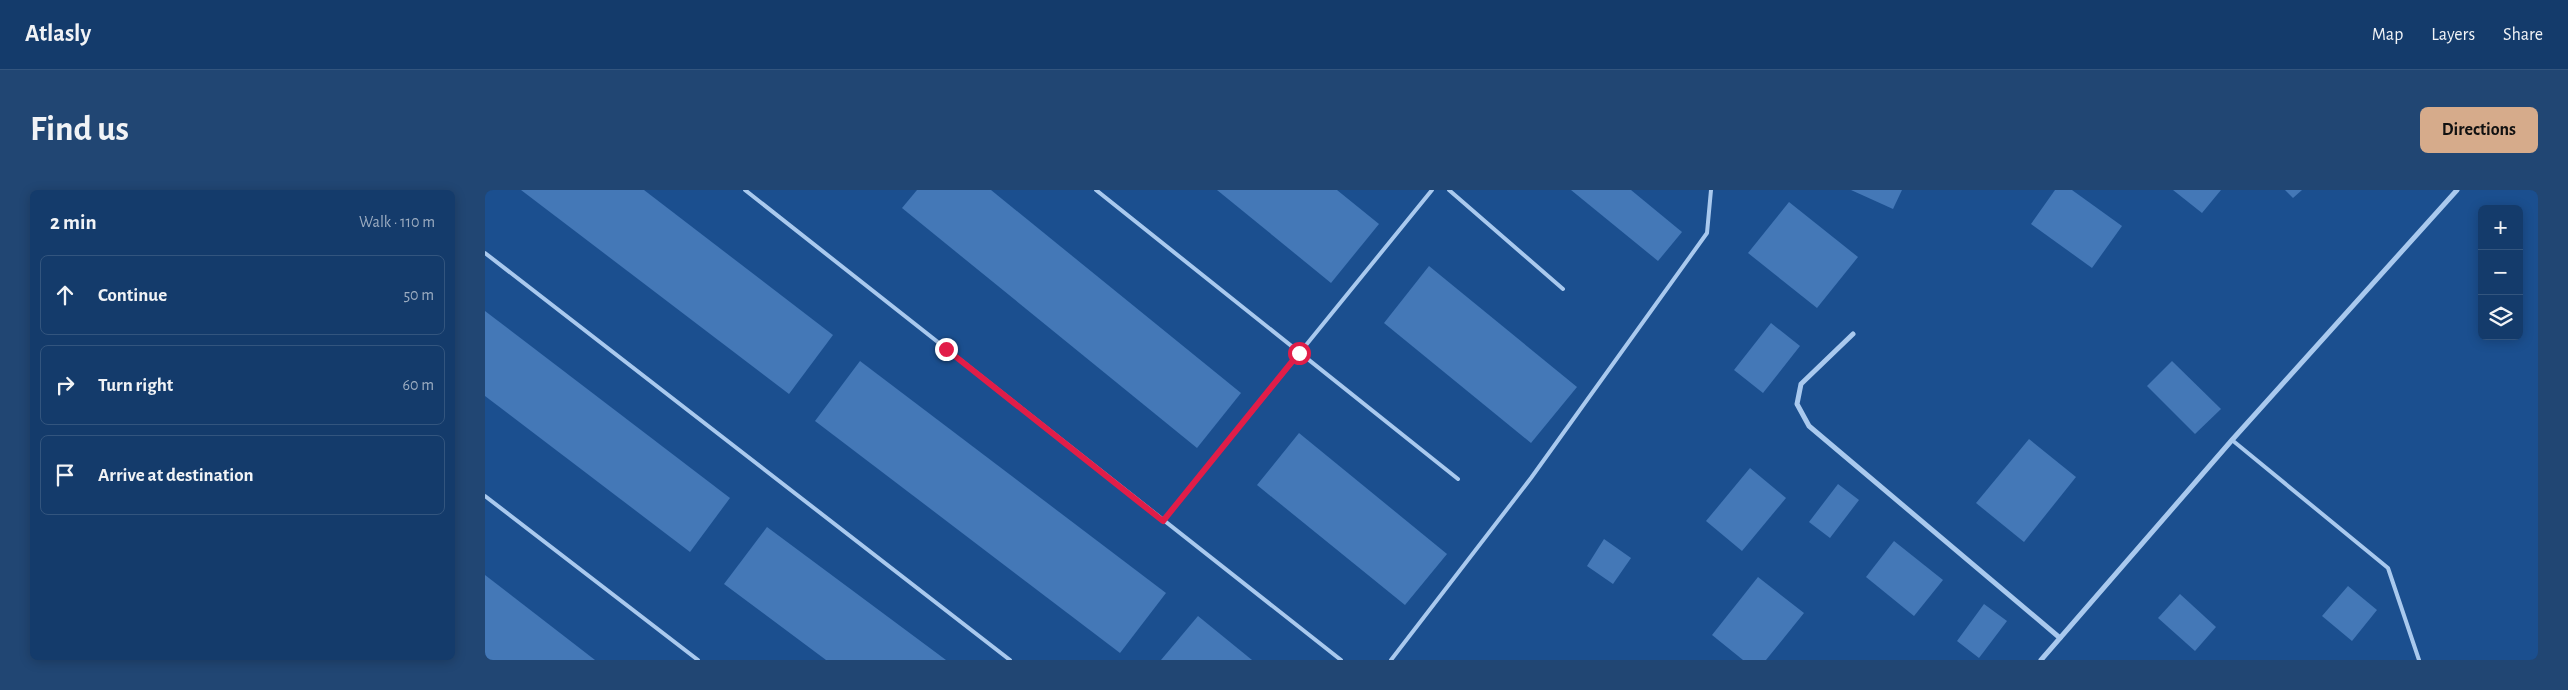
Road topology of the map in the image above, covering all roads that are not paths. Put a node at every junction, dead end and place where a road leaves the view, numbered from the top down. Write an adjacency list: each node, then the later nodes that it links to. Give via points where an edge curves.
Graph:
1 (745, 190): 14 (lane)
2 (1096, 190): 10 (lane)
3 (1431, 190): 10 (lane)
4 (1449, 190): 8 (lane)
5 (1711, 190): 19 (lane, via 1707,233 1531,478)
6 (2457, 190): 11 (street)
7 (485, 253): 17 (lane)
8 (1563, 289)
9 (1853, 334): 15 (street, via 1801,384 1797,404 1809,426)
10 (1299, 353): 12 (lane); 14 (lane)
11 (2232, 440): 15 (street); 21 (lane, via 2388,568)
12 (1458, 479)
13 (485, 496): 16 (lane)
14 (1163, 521): 18 (lane)
15 (2061, 638): 20 (street)
16 (698, 660)
17 (1010, 660)
18 (1341, 660)
19 (1391, 660)
20 (2041, 660)
21 (2419, 660)

